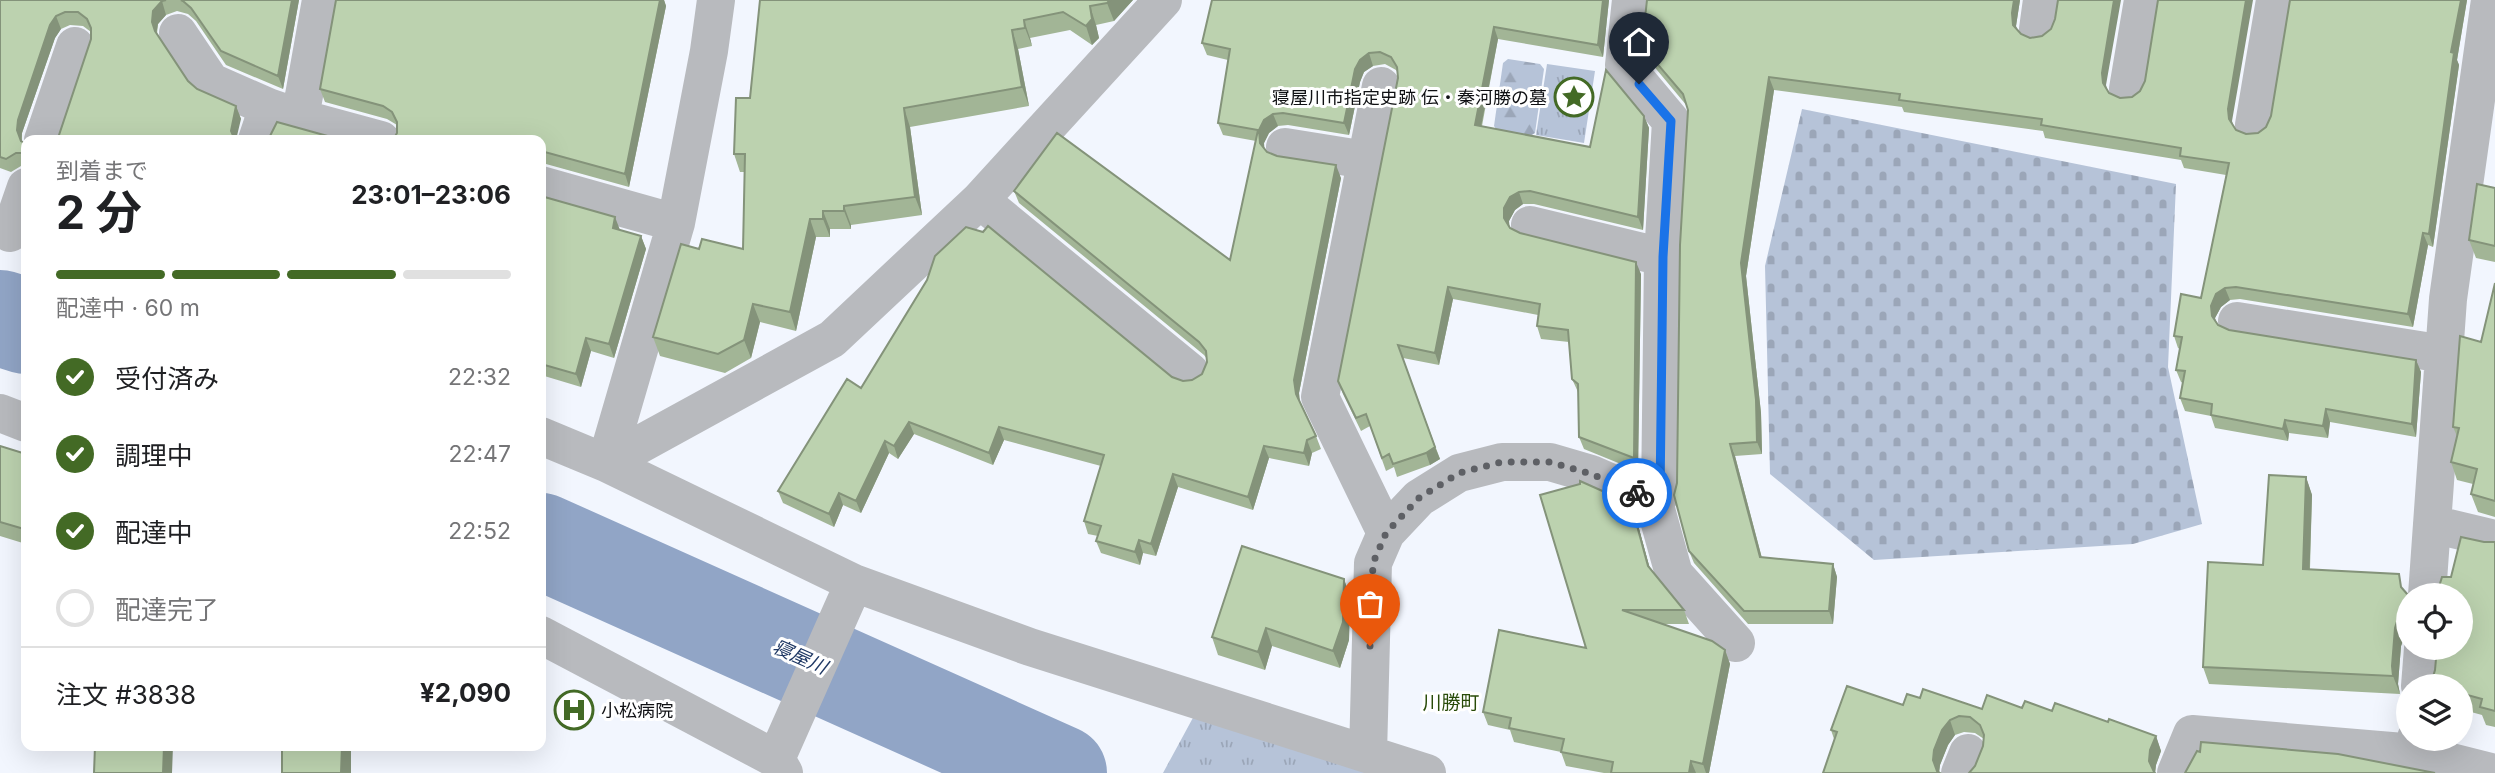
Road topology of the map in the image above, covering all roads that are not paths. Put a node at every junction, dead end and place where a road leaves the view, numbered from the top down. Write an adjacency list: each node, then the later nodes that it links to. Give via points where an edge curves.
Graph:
1 (321, 0): 12 (street)
2 (716, 0): 21 (street)
3 (1163, 0): 19 (street)
4 (1631, 0): 24 (street, via 1624,65 1671,121)
5 (2143, 0): 11 (street)
6 (2275, 0): 13 (street)
7 (2490, 0): 26 (street)
8 (178, 33): 12 (street, via 211,82)
9 (75, 46): 14 (street)
10 (1381, 86): 17 (street)
11 (2128, 89)
12 (275, 122): 15 (street)
13 (2254, 125)
14 (45, 135)
15 (352, 135)
16 (1285, 147): 17 (street)
17 (1366, 160): 34 (street, via 1320,397)
18 (546, 186): 21 (street)
19 (980, 200): 27 (street); 31 (street, via 832,340)
20 (21, 204): 23 (street)
21 (676, 223): 31 (street)
22 (1530, 225): 24 (street)
23 (12, 234)
24 (1663, 257): 32 (street, via 1660,495)
25 (2237, 321): 26 (street)
26 (2444, 354): 33 (street)
27 (1190, 372)
28 (0, 413): 29 (street)
29 (21, 421)
30 (546, 438): 31 (street)
31 (607, 463): 36 (street)
32 (1652, 495): 34 (street, via 1550,462 1502,462 1459,473 1419,498); 39 (street, via 1674,574)
33 (2432, 524): 35 (street); 37 (street)
34 (1386, 533): 42 (street, via 1373,563)
35 (2495, 539)
36 (854, 583): 42 (street, via 1030,647); 43 (street)
37 (2428, 583)
38 (546, 638): 43 (street)
39 (1736, 643)
40 (2396, 745): 45 (street, via 2192,734)
41 (2431, 751): 46 (street)
42 (1368, 754): 44 (street)
43 (780, 766)
44 (1427, 773)
45 (2176, 773)
46 (2495, 773)

